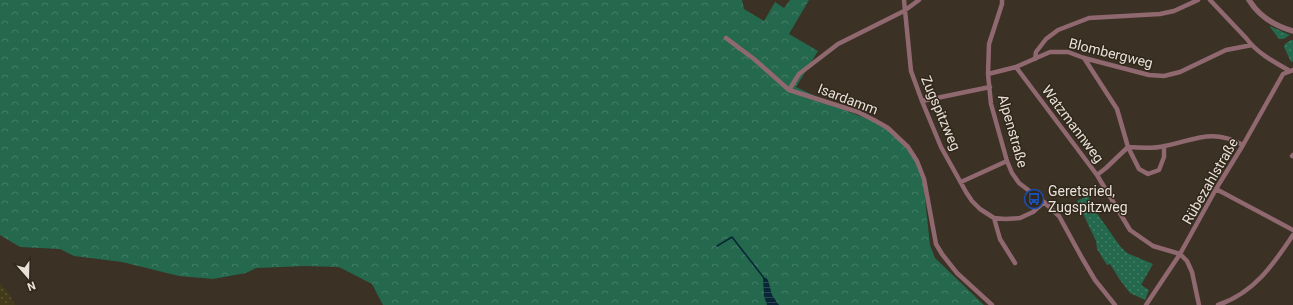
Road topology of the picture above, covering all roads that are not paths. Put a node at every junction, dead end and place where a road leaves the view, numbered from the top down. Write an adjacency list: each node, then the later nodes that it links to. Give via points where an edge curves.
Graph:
1 (904, 0): 7 (street, Zugspitzweg)
2 (919, 0): 7 (street)
3 (1002, 0): 15 (street, Alpenstraße, via 989,44)
4 (1198, 0): 12 (street, via 1174,11 1160,14 1089,18 1058,30 1046,39 1036,52)
5 (1210, 0): 10 (street)
6 (1249, 0): 8 (street, via 1274,24)
7 (904, 11): 17 (street, via 838,44 799,74); 18 (street, Zugspitzweg, via 911,72)
8 (1293, 31)
9 (726, 38): 17 (street, Isardamm)
10 (1252, 45): 11 (street, Blombergweg, via 1226,50 1180,72 1164,76 1149,75); 14 (street)
11 (1084, 58): 12 (street, Blombergweg, via 1068,52 1050,52); 21 (street, via 1117,109)
12 (1035, 59): 13 (street, Blombergweg)
13 (1016, 67): 15 (street, Blombergweg); 23 (street, Watzmannweg)
14 (1291, 70): 19 (street, Rübezahlstraße, via 1283,74)
15 (988, 74): 16 (street, Alpenstraße)
16 (990, 87): 18 (street); 22 (street, Alpenstraße, via 991,104)
17 (789, 90): 32 (street, Isardamm, via 858,112 888,128 908,147 924,179 936,244 956,273)
18 (922, 101): 24 (street, Zugspitzweg, via 941,146)
19 (1243, 145): 20 (street, via 1210,136); 25 (street, Rübezahlstraße)
20 (1164, 146): 21 (street); 21 (street, via 1164,157 1159,170 1148,174 1139,169)
21 (1128, 148): 23 (street)
22 (1007, 161): 24 (street); 26 (street, Alpenstraße, via 1012,173 1020,182)
23 (1097, 175): 30 (street, Watzmannweg, via 1130,230 1153,246)
24 (961, 182): 27 (street, Zugspitzweg, via 972,201)
25 (1216, 189): 28 (street); 30 (street, Rübezahlstraße)
26 (1044, 202): 27 (street, via 1033,212 1020,218); 33 (street, Alpenstraße, via 1059,216 1095,280)
27 (994, 218): 31 (street, via 1000,239)
28 (1293, 230)
29 (1293, 235): 36 (street, via 1274,264 1250,289)
30 (1180, 254): 34 (street, Rübezahlstraße); 35 (street, via 1192,272)
31 (1015, 263)
32 (992, 305)
33 (1115, 305)
34 (1146, 305)
35 (1199, 305)
36 (1218, 305)

